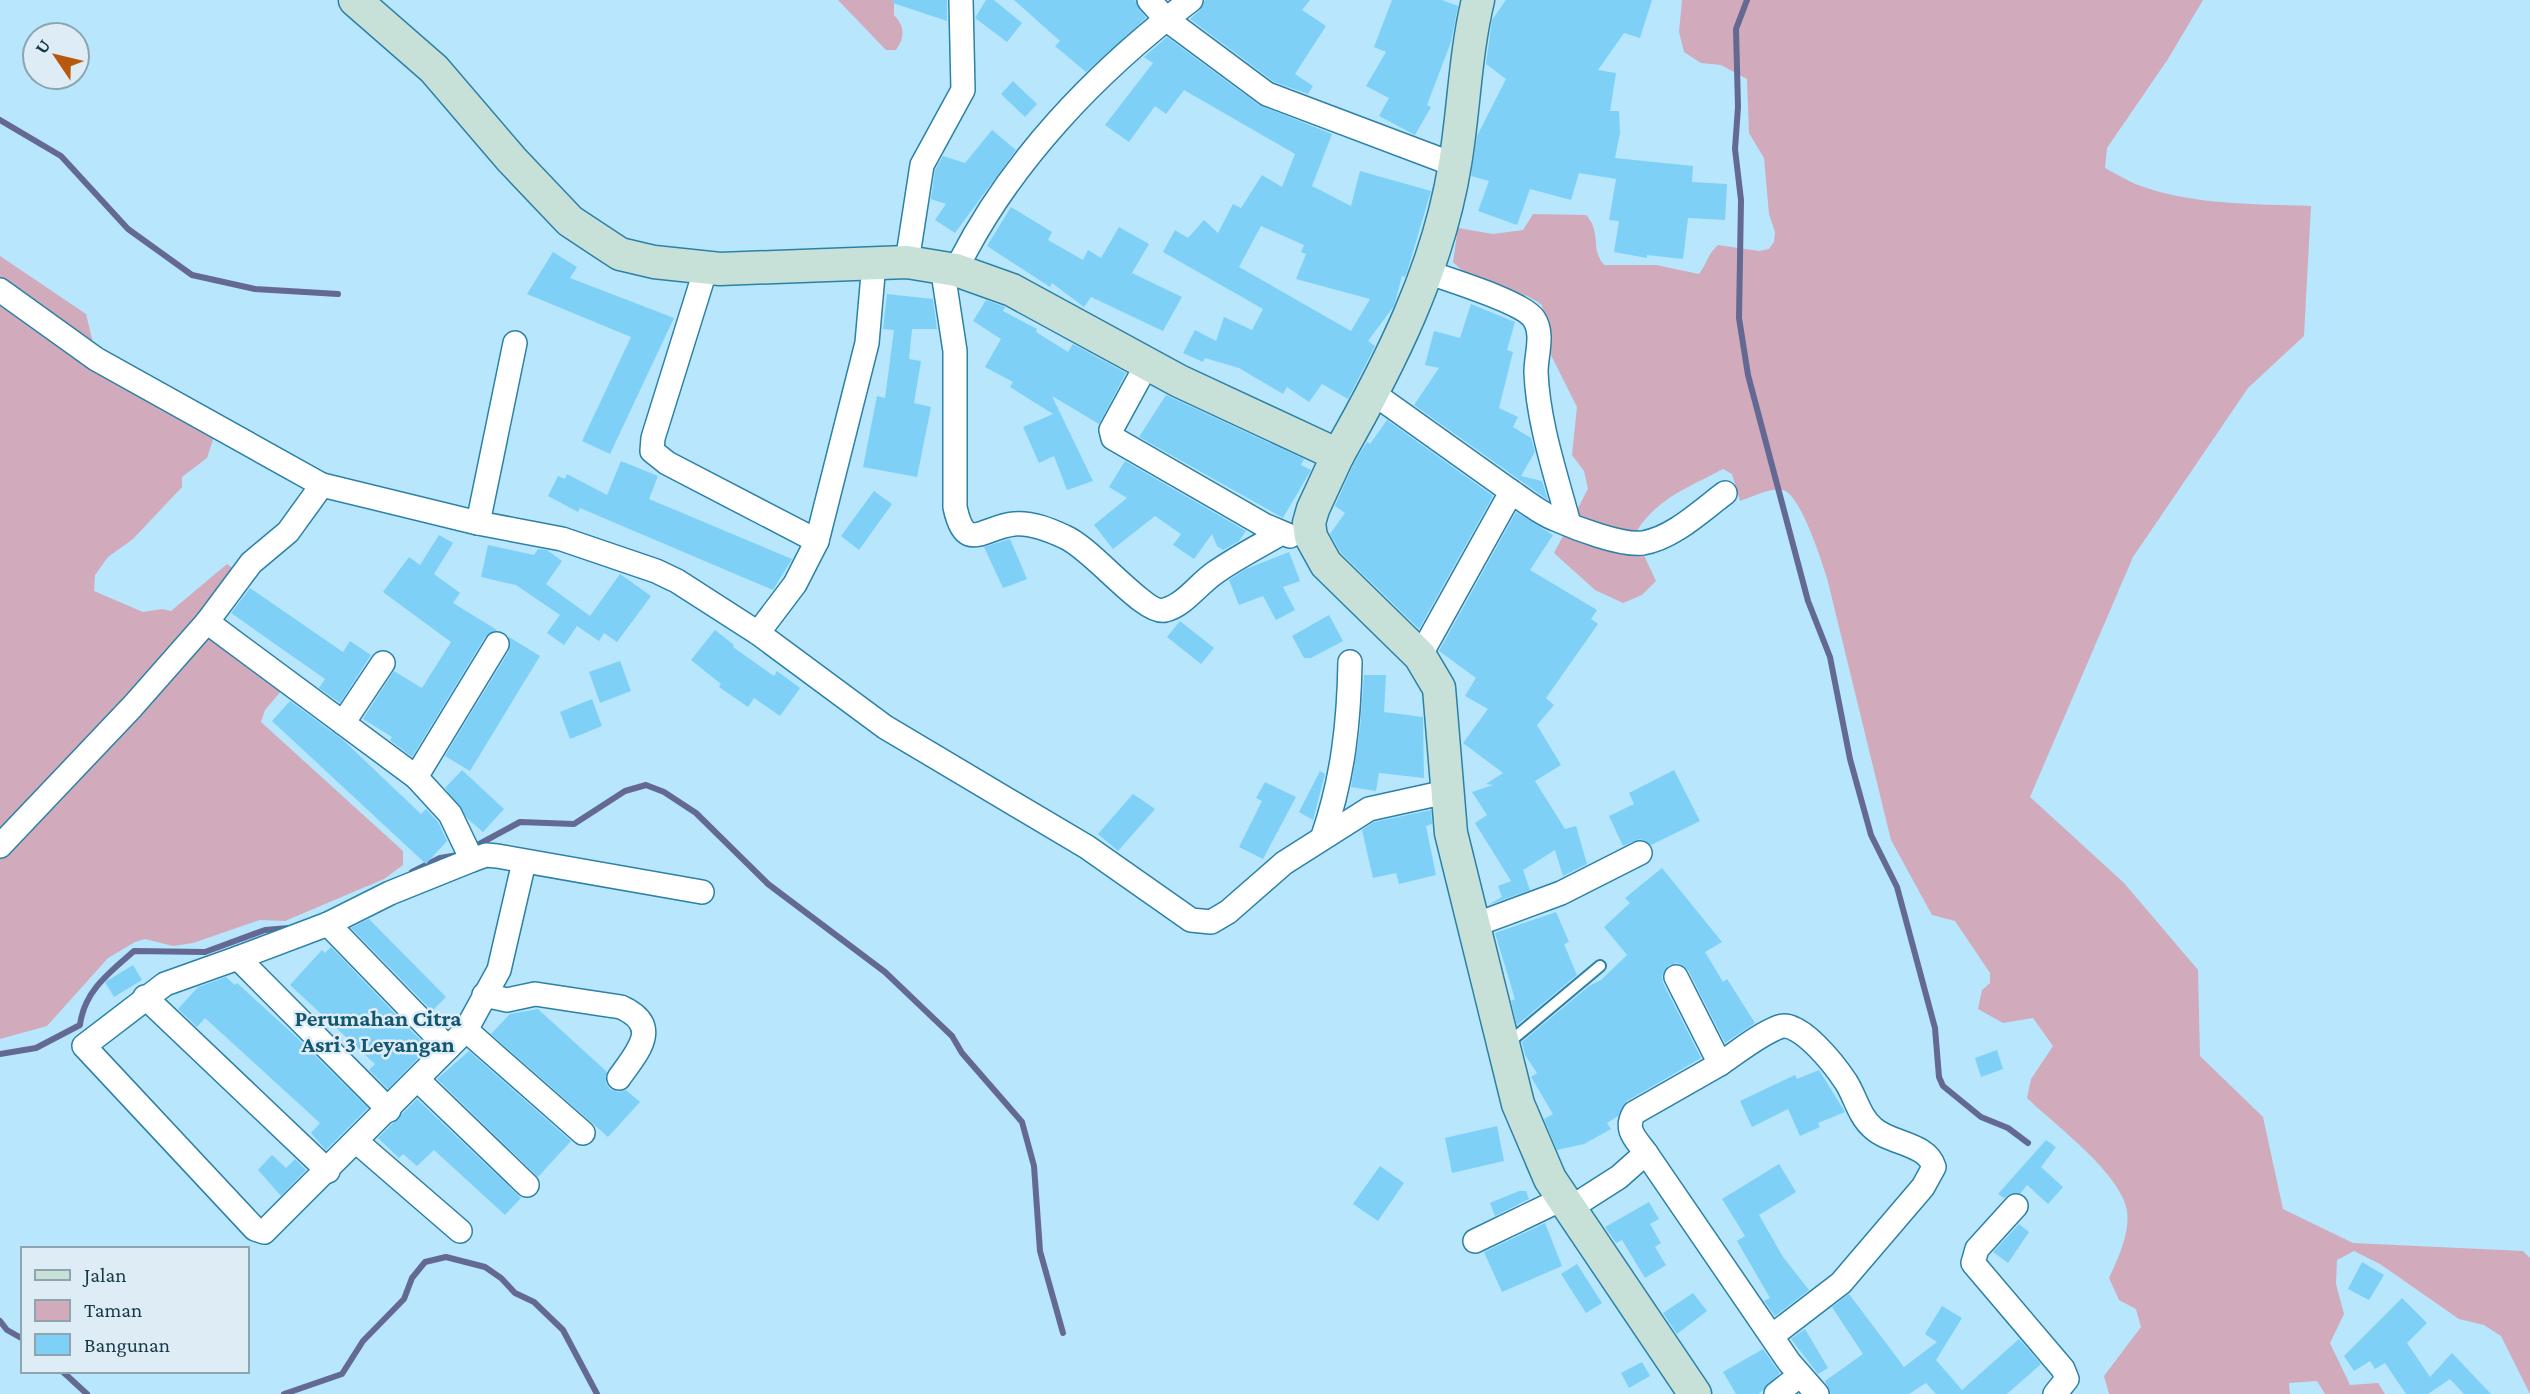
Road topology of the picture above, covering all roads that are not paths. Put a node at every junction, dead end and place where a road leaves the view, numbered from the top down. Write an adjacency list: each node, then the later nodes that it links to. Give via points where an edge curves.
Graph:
1 (355, 0): 10 (street, via 435,68 570,221 620,254)
2 (961, 0): 8 (street, via 963,90 922,165)
3 (1149, 0): 6 (street)
4 (1191, 0): 6 (street)
5 (1478, 0): 7 (street)
6 (1166, 19): 7 (street, via 1267,94); 11 (street, via 1119,57 1029,157)
7 (1455, 165): 12 (street)
8 (908, 262): 9 (street); 11 (street)
9 (874, 263): 10 (street); 25 (street, via 867,343)
10 (706, 268): 25 (street, via 652,451)
11 (949, 268): 15 (street, via 1012,290); 23 (street, via 955,351 955,507 964,532 985,533 1015,523 1046,528 1079,543 1154,611 1177,604 1215,572)
12 (1427, 272): 16 (street); 22 (street, via 1519,307 1534,319 1539,335 1536,372 1546,433)
13 (0, 290): 18 (street, via 96,359)
14 (515, 343): 21 (street)
15 (1147, 364): 17 (street); 23 (street, via 1111,436)
16 (1373, 393): 17 (street); 19 (street)
17 (1338, 455): 24 (street, via 1312,509)
18 (322, 485): 21 (street); 26 (street, via 288,532 251,563)
19 (1509, 490): 22 (street, via 1553,519); 29 (street)
20 (1725, 493): 22 (street, via 1685,523 1642,543 1620,541)
21 (478, 523): 27 (street, via 562,540 656,571)
22 (1569, 524)
23 (1280, 534): 24 (street)
24 (1311, 537): 29 (street, via 1326,564)
25 (817, 541): 27 (street, via 795,584)
26 (207, 622): 32 (street); 36 (street)
27 (758, 633): 35 (street, via 885,727 1087,847 1196,922 1210,922 1228,912)
28 (497, 644): 33 (street)
29 (1420, 656): 34 (street, via 1441,694)
30 (1350, 662): 35 (street, via 1345,752)
31 (383, 663): 32 (street)
32 (343, 723): 33 (street)
33 (416, 777): 37 (street, via 450,814)
34 (1446, 792): 35 (street, via 1369,809); 42 (street)
35 (1323, 836)
36 (0, 846)
37 (468, 853): 39 (street); 41 (street)
38 (1640, 853): 42 (street, via 1561,893)
39 (524, 862): 40 (street); 46 (street, via 499,970)
40 (702, 892)
41 (328, 924): 43 (street); 49 (street)
42 (1472, 926): 50 (street)
43 (238, 958): 47 (street, via 166,984); 54 (street)
44 (1600, 966): 50 (lane)
45 (1676, 976): 51 (street)
46 (484, 996): 48 (street); 52 (street, via 507,1000 535,994 631,1012 645,1033)
47 (145, 997): 58 (street); 58 (street, via 90,1038 85,1048 255,1229 267,1230)
48 (466, 1030): 49 (street); 55 (street)
49 (448, 1048): 53 (street)
50 (1503, 1048): 60 (street, via 1534,1146)
51 (1720, 1064): 57 (street, via 1633,1113 1629,1131); 64 (street, via 1779,1027 1794,1028 1813,1041 1838,1071 1873,1128 1922,1152 1934,1167 1923,1187 1841,1283)
52 (619, 1078)
53 (418, 1080): 54 (street); 59 (street)
54 (389, 1110): 56 (street)
55 (583, 1132)
56 (357, 1142): 58 (street); 62 (street)
57 (1646, 1153): 60 (street, via 1619,1177); 64 (street)
58 (328, 1171)
59 (527, 1185)
60 (1565, 1204): 63 (street); 66 (street)
61 (2015, 1206): 69 (street, via 1977,1249 1973,1263 2063,1369 2067,1379)
62 (460, 1231)
63 (1475, 1241)
64 (1772, 1336): 65 (street)
65 (1799, 1376): 67 (street); 68 (street)
66 (1695, 1394)
67 (1776, 1394)
68 (1817, 1394)
69 (2055, 1394)

